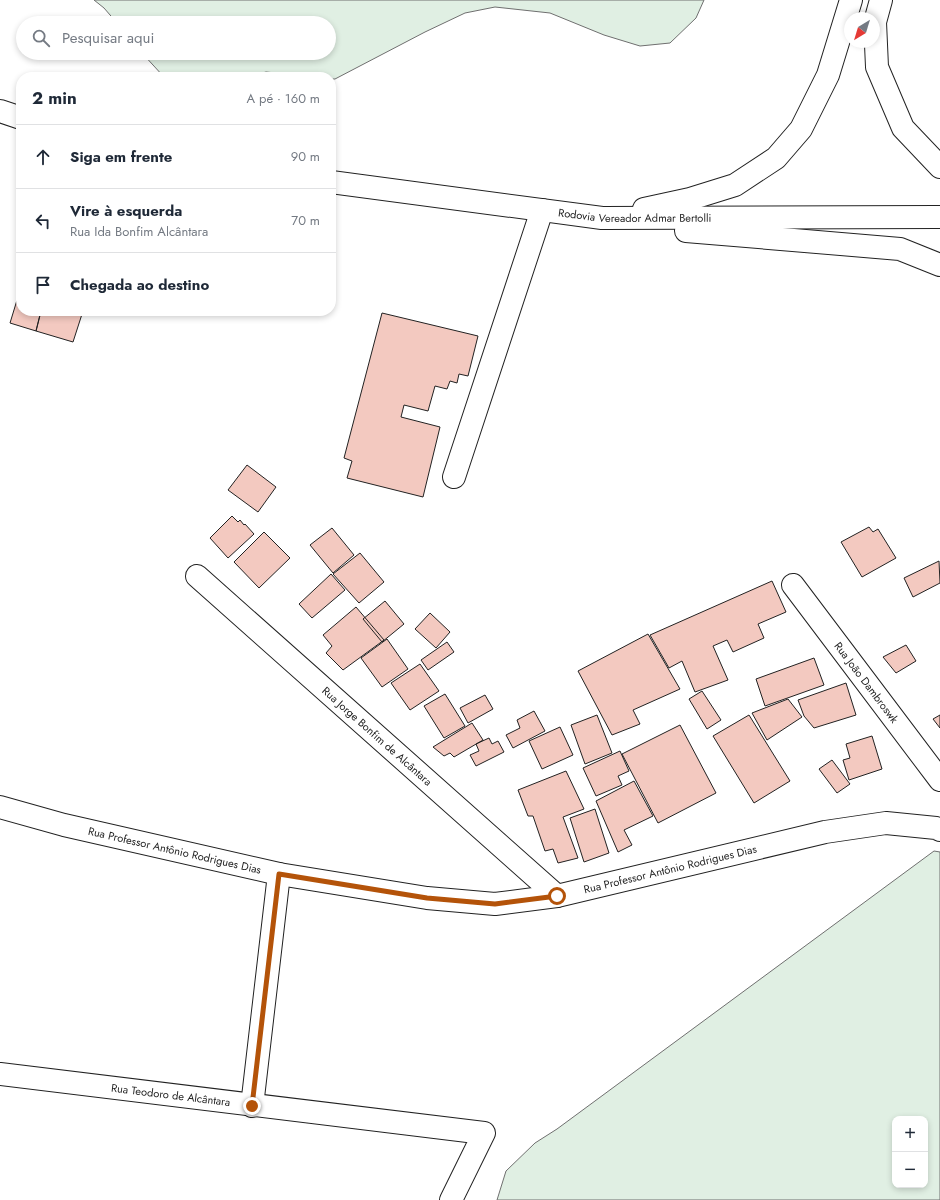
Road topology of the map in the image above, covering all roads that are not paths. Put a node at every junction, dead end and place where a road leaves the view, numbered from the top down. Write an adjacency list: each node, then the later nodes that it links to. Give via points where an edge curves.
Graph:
1 (851, 0): 9 (main road, via 828,75 802,129 776,158 735,185 690,199)
2 (881, 0): 5 (main road, via 875,22 877,67 903,128)
3 (0, 111): 4 (main road)
4 (16, 116)
5 (940, 167)
6 (336, 183): 7 (main road, Rodovia Vereador Admar Bertolli)
7 (542, 210): 9 (main road, Rodovia Vereador Admar Bertolli); 11 (main road)
8 (940, 217): 9 (main road, Rodovia Vereador Admar Bertolli)
9 (602, 218): 10 (main road, via 675,230 900,249)
10 (940, 265)
11 (454, 477)
12 (197, 576): 18 (main road, Rua Jorge Bonfim de Alcântara)
13 (794, 585): 14 (main road, Rua João Dambroswk)
14 (940, 780)
15 (0, 807): 17 (main road, Rua Professor Antônio Rodrigues Dias, via 64,825)
16 (940, 830): 18 (main road, Rua Professor Antônio Rodrigues Dias, via 886,823 825,832)
17 (279, 874): 18 (main road, Rua Professor Antônio Rodrigues Dias, via 427,898 495,904); 20 (main road)
18 (557, 896)
19 (0, 1074): 20 (main road, Rua Teodoro de Alcântara)
20 (252, 1106): 21 (main road, Rua Teodoro de Alcântara, via 484,1133)
21 (451, 1200)

